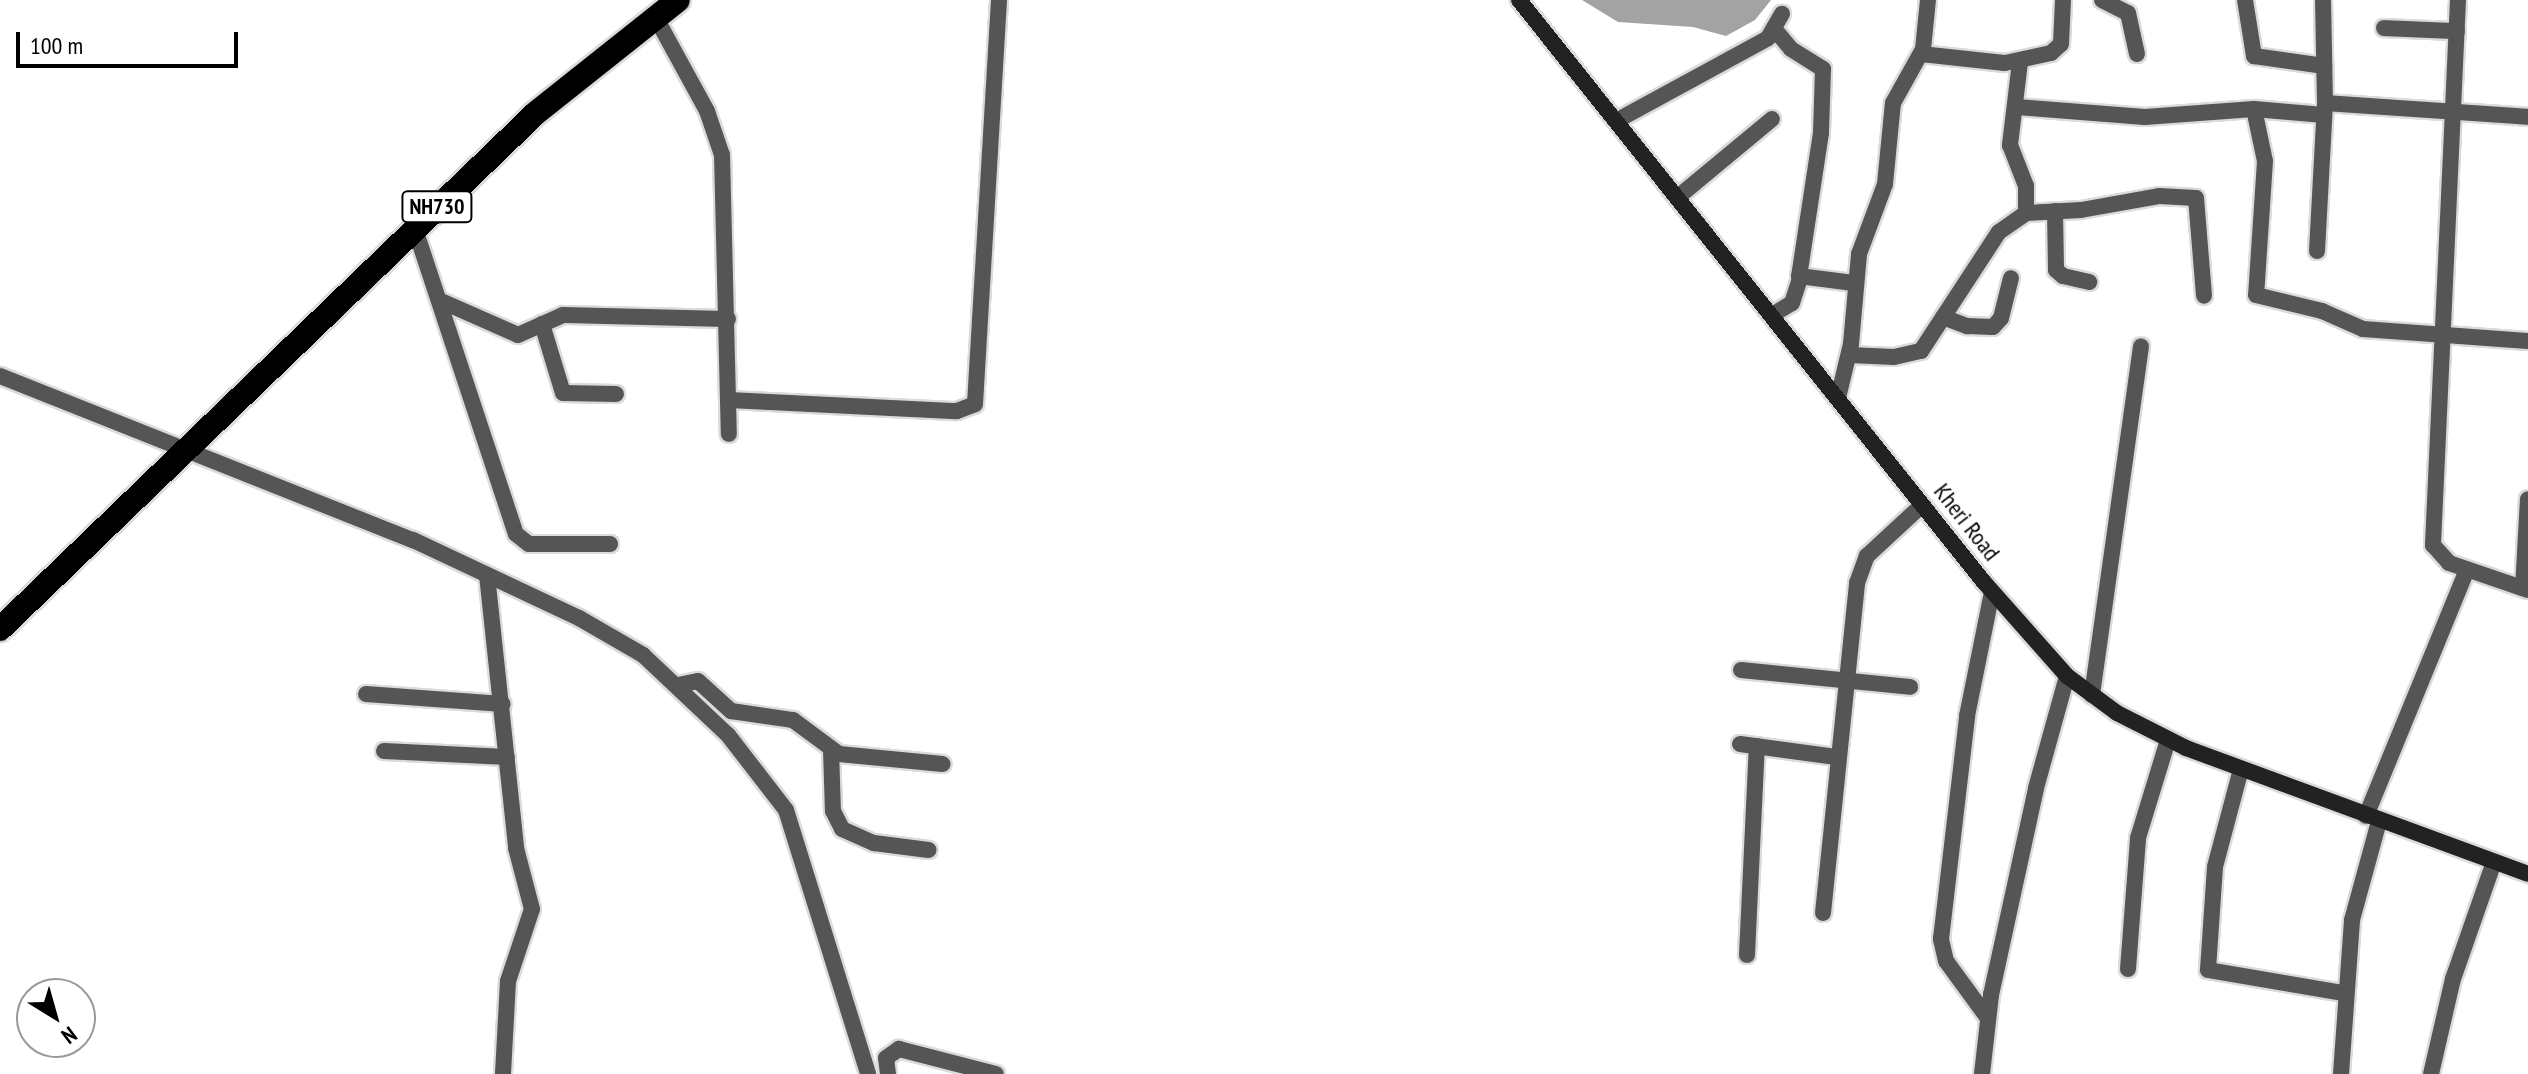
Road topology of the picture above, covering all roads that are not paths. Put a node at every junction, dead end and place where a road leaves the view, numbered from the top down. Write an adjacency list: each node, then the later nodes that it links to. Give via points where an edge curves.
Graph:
1 (678, 0): 12 (highway, NH730)
2 (999, 0): 49 (street, via 975,404 957,411)
3 (1519, 0): 26 (street, Kheri Road)
4 (1928, 0): 16 (street)
5 (2063, 0): 18 (street, via 2059,48)
6 (2102, 0): 10 (street)
7 (2245, 0): 19 (street, via 2254,56)
8 (2323, 0): 19 (street)
9 (2458, 0): 15 (street)
10 (2128, 7): 17 (street)
11 (1782, 14): 14 (street)
12 (655, 16): 30 (highway, NH730, via 547,103); 40 (street, via 717,133 724,182)
13 (2384, 28): 15 (street)
14 (1776, 31): 26 (street); 32 (street, via 1791,49 1823,69 1821,133)
15 (2457, 31): 23 (street)
16 (1921, 54): 18 (street); 35 (street, via 1893,103 1885,184)
17 (2137, 54)
18 (2020, 62): 20 (street)
19 (2324, 66): 22 (street)
20 (2017, 107): 21 (street, via 2145,117); 29 (street, via 2010,152 2026,186)
21 (2254, 109): 22 (street); 42 (street, via 2265,161 2256,295 2311,307 2363,329)
22 (2325, 109): 23 (street); 31 (street)
23 (2455, 114): 24 (street); 42 (street)
24 (2528, 117)
25 (1772, 119): 27 (street)
26 (1616, 121): 27 (street, Kheri Road)
27 (1678, 197): 38 (street, Kheri Road)
28 (2055, 211): 29 (street); 34 (street, via 2056,270); 36 (street, via 2159,196 2196,198)
29 (2026, 213): 39 (street, via 1999,232)
30 (415, 229): 37 (street); 51 (highway, NH730)
31 (2317, 251)
32 (1800, 278): 35 (street); 38 (street, via 1792,303)
33 (2011, 278): 39 (street, via 2001,318 1993,327 1967,326)
34 (2089, 282)
35 (1854, 283): 45 (street)
36 (2204, 296)
37 (441, 301): 41 (street, via 506,334 518,335); 54 (street, via 516,534 529,544)
38 (1772, 315): 48 (street, Kheri Road)
39 (1943, 317): 45 (street, via 1928,343 1910,355)
40 (728, 319): 41 (street, via 579,315); 49 (street)
41 (542, 324): 47 (street, via 563,393)
42 (2446, 334): 43 (street); 55 (street, via 2433,545 2441,559)
43 (2528, 341)
44 (2141, 346): 66 (street)
45 (1849, 355): 48 (street)
46 (0, 376): 51 (street)
47 (616, 394)
48 (1838, 398): 53 (street, Kheri Road)
49 (729, 400): 50 (street)
50 (729, 434)
51 (196, 441): 56 (street); 59 (highway, NH730)
52 (2528, 499): 57 (street)
53 (1922, 505): 58 (street, Kheri Road); 62 (street, via 1882,539 1860,568)
54 (610, 544)
55 (2467, 570): 57 (street); 75 (street)
56 (487, 575): 63 (street, via 620,640); 67 (street)
57 (2525, 589)
58 (1992, 592): 61 (street, Kheri Road); 83 (street, via 1967,716 1941,939 1946,961)
59 (0, 629)
60 (1741, 670): 62 (street)
61 (2067, 676): 66 (street, Kheri Road); 83 (street, via 2036,788)
62 (1844, 681): 64 (street); 72 (street)
63 (682, 683): 69 (street, via 698,681 738,714 793,720); 85 (street, via 786,810)
64 (1910, 687)
65 (366, 694): 67 (street)
66 (2092, 695): 68 (street, Kheri Road)
67 (503, 704): 71 (street)
68 (2168, 740): 74 (street, Kheri Road); 81 (street, via 2138,838)
69 (831, 749): 73 (street, via 857,757); 76 (street, via 833,811 842,829 874,843)
70 (384, 751): 71 (street)
71 (507, 757): 84 (street, via 516,848 532,909 510,969)
72 (1836, 757): 79 (street); 80 (street, via 1748,745)
73 (943, 764)
74 (2241, 769): 75 (street, Kheri Road); 82 (street, via 2215,867 2208,970)
75 (2373, 819): 77 (street, Kheri Road); 82 (street)
76 (929, 850)
77 (2494, 862): 78 (street, Kheri Road); 90 (street, via 2453,979)
78 (2528, 874)
79 (1823, 913)
80 (1747, 955)
81 (2128, 969)
82 (2343, 993): 89 (street)
83 (1987, 1017): 88 (street)
84 (503, 1074)
85 (868, 1074)
86 (888, 1074): 87 (street, via 886,1058 899,1049)
87 (996, 1074)
88 (1982, 1074)
89 (2341, 1074)
90 (2431, 1074)

